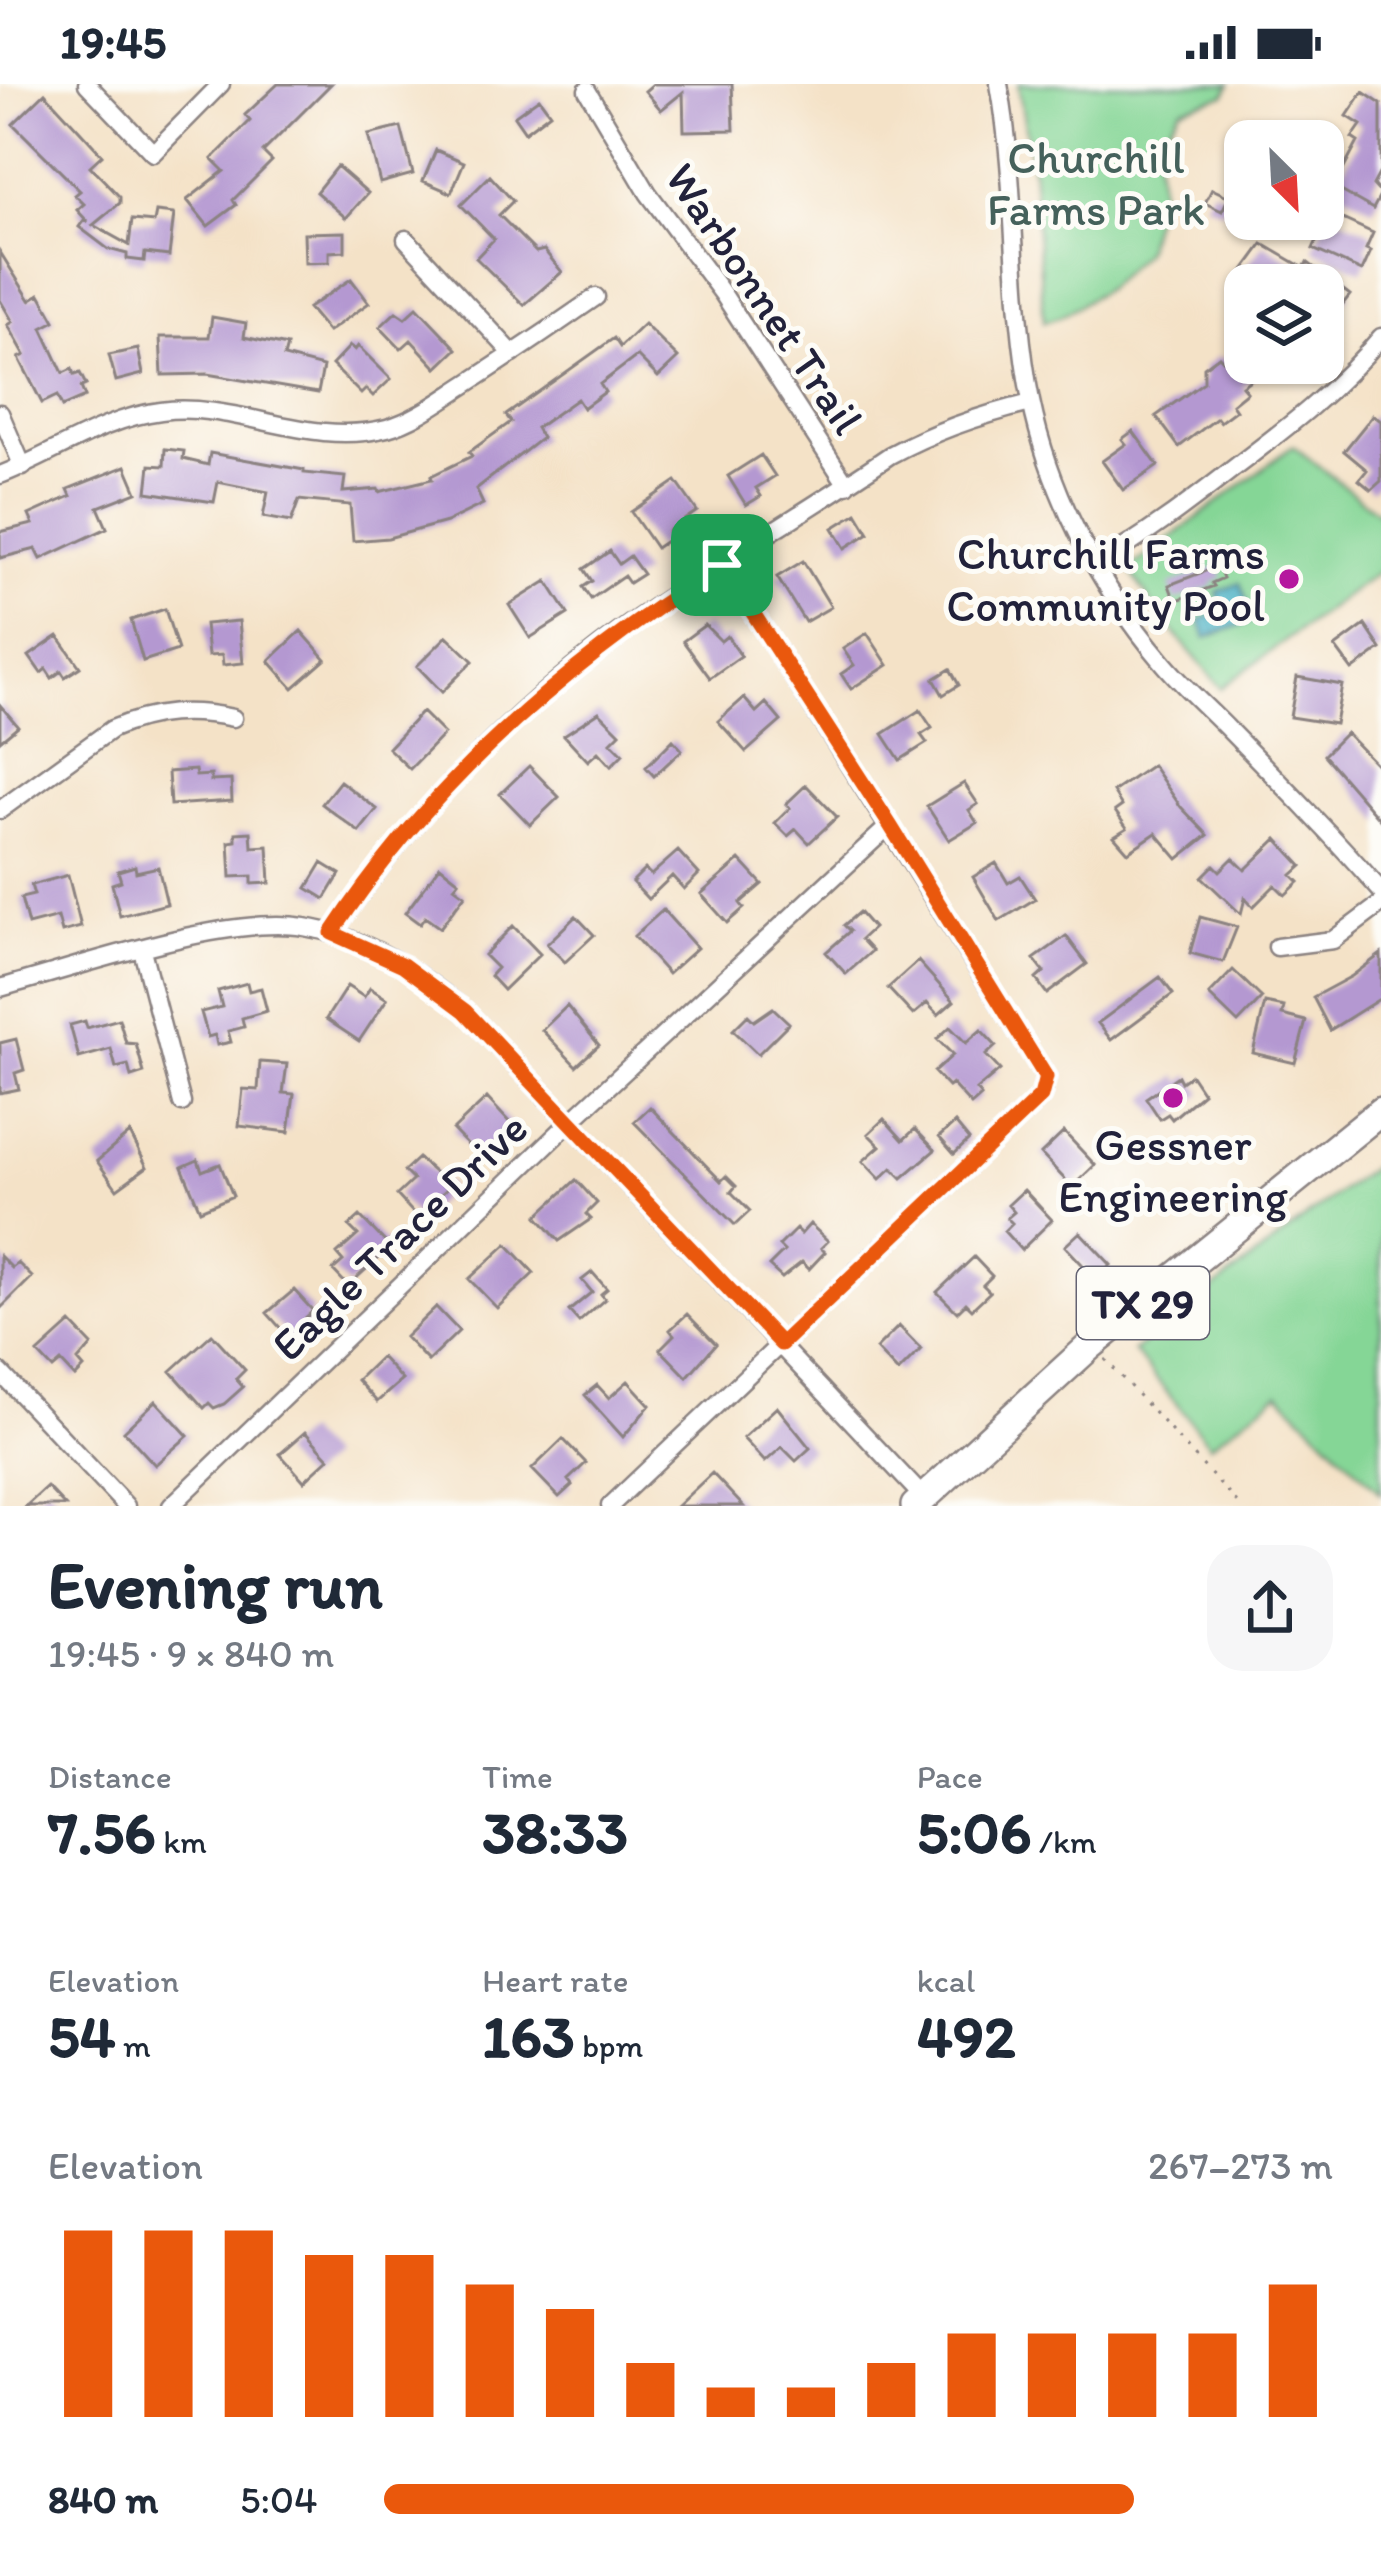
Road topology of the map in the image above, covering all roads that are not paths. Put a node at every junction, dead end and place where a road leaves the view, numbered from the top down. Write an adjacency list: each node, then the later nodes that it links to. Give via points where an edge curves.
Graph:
1 (87, 84): 2 (street, via 153,153)
2 (221, 84)
3 (999, 84): 11 (street)
4 (587, 90): 15 (street, Warbonnet Trail)
5 (406, 239): 8 (street)
6 (596, 297): 8 (street)
7 (1381, 337): 9 (street)
8 (513, 354): 13 (street, via 392,427 324,434 160,411)
9 (1363, 359): 10 (street); 17 (street, via 1226,475)
10 (1381, 374)
11 (1031, 403): 15 (street, via 928,435); 17 (street, via 1053,476)
12 (0, 413): 13 (street)
13 (23, 466): 14 (street)
14 (0, 475)
15 (847, 485): 16 (street)
16 (722, 565): 20 (street); 23 (street, via 520,714 409,829)
17 (1096, 565): 21 (street, via 1161,661)
18 (233, 718): 19 (street, via 194,710 130,721)
19 (0, 810)
20 (890, 825): 29 (street, Eagle Trace Drive); 30 (street, via 1046,1077 1041,1096)
21 (1381, 891)
22 (1381, 904): 24 (street, via 1333,940)
23 (332, 933): 25 (street, via 266,925); 29 (street, via 403,965 453,1001)
24 (1277, 947)
25 (142, 950): 26 (street); 27 (street)
26 (0, 988)
27 (182, 1102)
28 (1381, 1112): 32 (main road, TX 29, via 1090,1346)
29 (571, 1120): 30 (street); 34 (street, Eagle Trace Drive)
30 (781, 1344): 32 (street); 35 (street)
31 (0, 1372): 33 (street)
32 (920, 1502)
33 (126, 1506)
34 (171, 1506)
35 (610, 1506)

